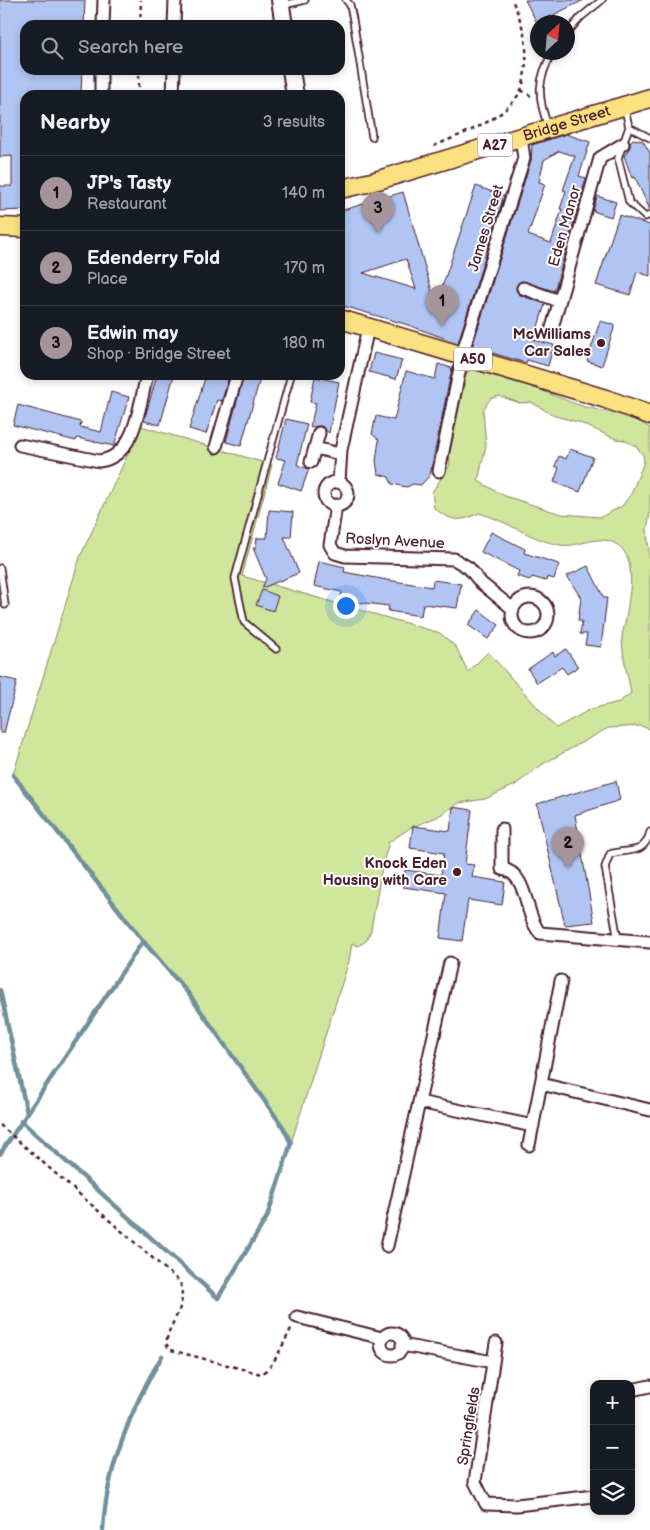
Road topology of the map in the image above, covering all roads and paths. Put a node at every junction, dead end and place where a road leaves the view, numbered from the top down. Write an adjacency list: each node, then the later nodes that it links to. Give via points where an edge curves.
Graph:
1 (104, 0): 9 (street)
2 (141, 0): 10 (path)
3 (175, 0): 11 (street)
4 (305, 0): 8 (lane)
5 (346, 0): 27 (lane, via 353,20)
6 (512, 0): 31 (path, via 525,35 526,63 522,90 494,117)
7 (602, 0): 13 (lane)
8 (281, 3): 12 (street)
9 (103, 20)
10 (140, 20)
11 (174, 20)
12 (283, 20)
13 (575, 24)
14 (548, 60): 26 (lane, via 539,94)
15 (102, 75): 19 (street)
16 (139, 75): 20 (path)
17 (174, 75): 21 (street)
18 (292, 75): 22 (street)
19 (101, 90)
20 (139, 90)
21 (173, 90)
22 (293, 90)
23 (650, 98): 24 (main road, Bridge Street / A27)
24 (624, 107): 25 (lane); 26 (main road, Bridge Street / A27)
25 (629, 127): 29 (lane); 30 (lane)
26 (549, 129): 28 (main road, Bridge Street / A27)
27 (372, 137)
28 (521, 138): 32 (main road, Bridge Street / A27); 39 (street, James Street, via 524,158)
29 (650, 138)
30 (623, 144): 33 (lane, via 618,158 629,202 645,217); 35 (street, Eden Manor, via 600,158)
31 (426, 149)
32 (345, 189)
33 (650, 216)
34 (523, 288): 35 (street)
35 (559, 301): 38 (street, Eden Manor)
36 (345, 321): 37 (main road, A50)
37 (368, 328): 39 (main road, A50); 48 (street)
38 (552, 328)
39 (462, 356): 43 (main road, A50); 50 (street, James Street)
40 (146, 380): 45 (street, via 131,435 119,455 110,460 99,461)
41 (236, 380): 46 (street)
42 (291, 380): 56 (lane, via 235,578 244,622)
43 (650, 415)
44 (319, 432): 47 (street)
45 (20, 445)
46 (216, 446)
47 (315, 448): 48 (street); 49 (street)
48 (340, 454): 51 (street)
49 (311, 462)
50 (439, 471)
51 (339, 482): 52 (street, via 347,489 347,497); 52 (street, via 331,483 324,492 326,500)
52 (336, 505): 55 (street, Roslyn Avenue, via 330,545 335,552 345,556 454,559 469,568 481,584)
53 (0, 568): 54 (lane)
54 (5, 605)
55 (513, 609)
56 (276, 649)
57 (502, 829): 59 (street, via 502,869 519,878 532,922 540,933)
58 (650, 832): 59 (lane, via 645,845 639,849 610,854 607,860 605,867)
59 (618, 940): 60 (street)
60 (650, 942)
61 (450, 962): 64 (street)
62 (561, 981): 63 (street)
63 (541, 1084): 65 (street); 67 (street)
64 (419, 1102): 67 (street); 69 (street)
65 (650, 1110)
66 (0, 1125): 70 (path, via 180,1282 184,1295 181,1308 167,1336 166,1344 171,1350 261,1374 271,1366)
67 (533, 1126): 68 (street)
68 (529, 1145)
69 (387, 1246)
70 (297, 1317): 71 (street)
71 (382, 1338): 73 (street, via 395,1333); 73 (street, via 382,1349 390,1355 400,1351)
72 (496, 1343): 74 (street, Springfields)
73 (402, 1344): 74 (street)
74 (493, 1362): 77 (street, Springfields, via 475,1482 486,1504 517,1505)
75 (650, 1386): 76 (street)
76 (635, 1389)
77 (590, 1496)

